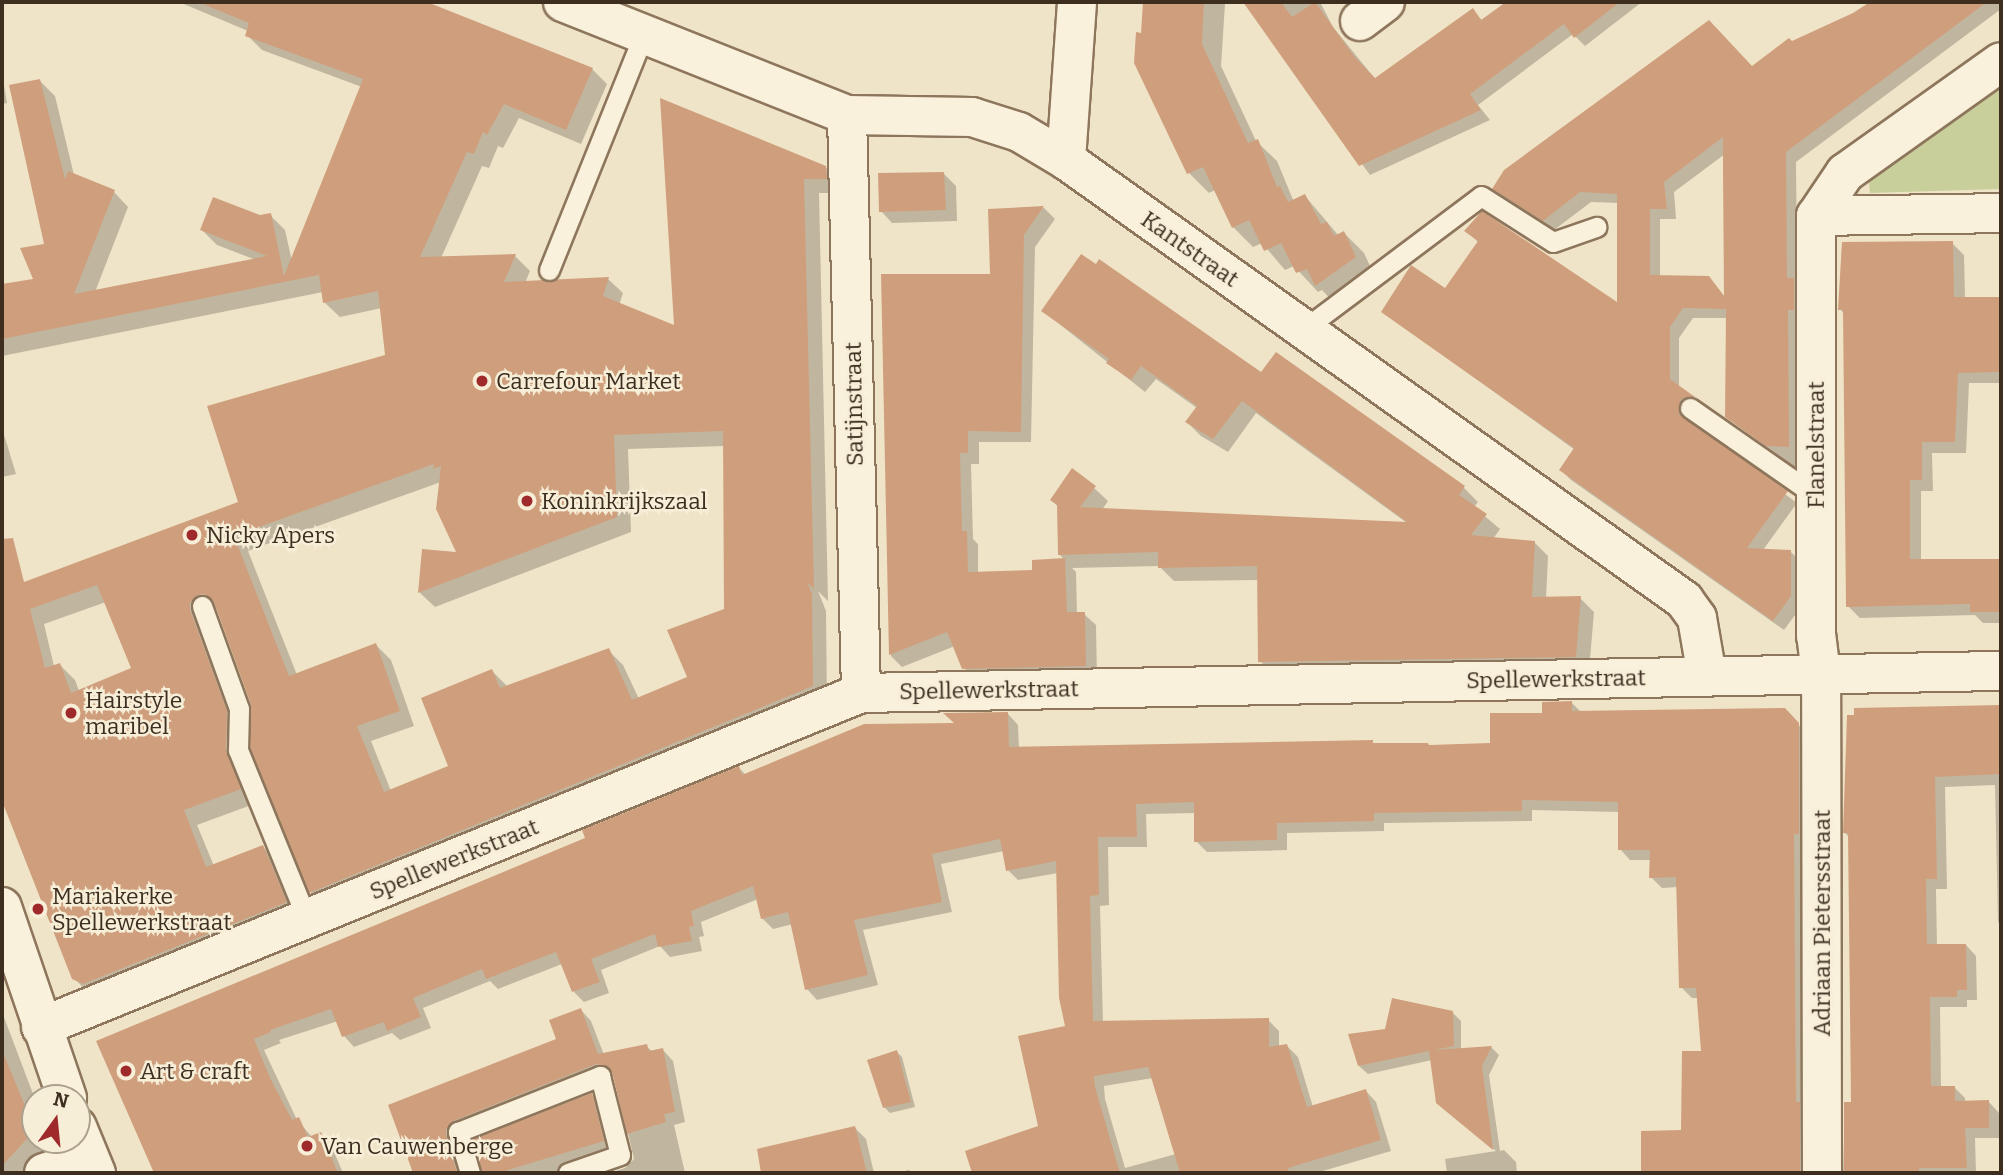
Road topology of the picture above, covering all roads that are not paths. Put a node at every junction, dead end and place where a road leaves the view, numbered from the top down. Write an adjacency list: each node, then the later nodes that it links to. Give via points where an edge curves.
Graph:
1 (563, 2): 3 (street, Kantstraat)
2 (1077, 2): 6 (street)
3 (644, 34): 5 (street, Kantstraat); 10 (lane)
4 (2001, 62): 8 (street, via 1845,173)
5 (847, 115): 6 (street, Kantstraat, via 972,117 1020,132); 18 (street, Satijnstraat)
6 (1066, 160): 11 (street, Kantstraat)
7 (2001, 213): 8 (street)
8 (1816, 216): 13 (street, Flanelstraat)
9 (1596, 227): 11 (lane, via 1553,242 1481,196)
10 (548, 270)
11 (1304, 329): 17 (street, Kantstraat, via 1685,600 1697,618)
12 (1690, 408): 13 (lane)
13 (1816, 496): 16 (street, Flanelstraat, via 1816,636)
14 (202, 606): 20 (lane, via 239,709 238,750)
15 (2001, 671): 16 (street, Spellewerkstraat)
16 (1821, 674): 17 (street, Spellewerkstraat); 27 (street, Adriaan Pietersstraat)
17 (1707, 677): 18 (street, Spellewerkstraat)
18 (861, 693): 20 (street, Spellewerkstraat)
19 (2, 907): 21 (street)
20 (307, 919): 21 (street, Spellewerkstraat)
21 (41, 1027): 22 (street)
22 (62, 1084)
23 (85, 1154): 24 (street)
24 (44, 1173)
25 (470, 1173): 26 (lane, via 458,1132 600,1076 620,1155)
26 (568, 1173)
27 (1822, 1173)

